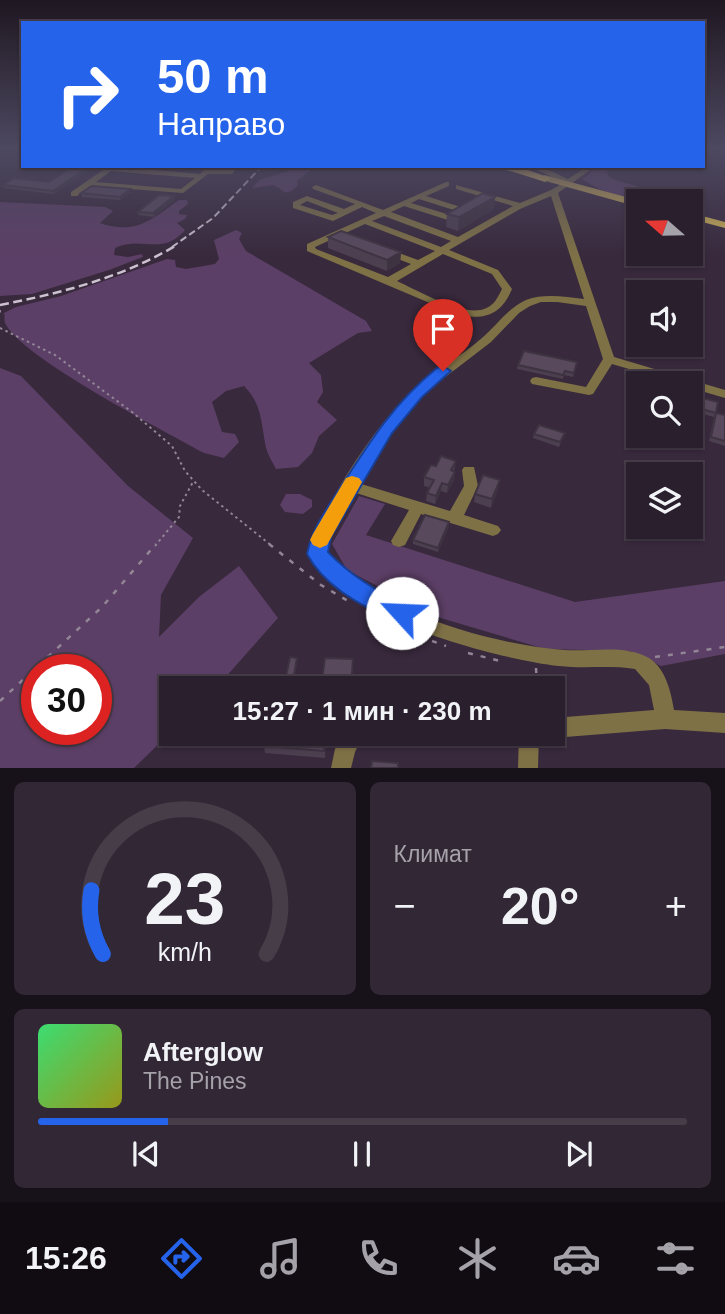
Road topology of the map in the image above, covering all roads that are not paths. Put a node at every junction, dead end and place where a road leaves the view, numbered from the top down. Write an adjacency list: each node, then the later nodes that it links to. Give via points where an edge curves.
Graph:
1 (87, 185): 10 (street)
2 (99, 185): 3 (street, via 183,191)
3 (191, 185)
4 (444, 185): 11 (street)
5 (564, 185): 9 (street)
6 (574, 185): 12 (main road)
7 (316, 187): 14 (street)
8 (459, 187): 15 (street)
9 (554, 192): 15 (street); 28 (street)
10 (74, 194)
11 (420, 197): 13 (street); 13 (street, via 464,211 451,218)
12 (626, 199)
13 (405, 204): 17 (street)
14 (360, 205): 16 (street); 17 (street)
15 (519, 205): 23 (street)
16 (344, 212): 16 (street, via 333,218 296,206 307,198)
17 (383, 213): 19 (street); 23 (street)
18 (704, 220): 20 (main road)
19 (365, 221): 21 (street); 25 (street)
20 (725, 226)
21 (339, 233): 22 (street); 27 (street, via 310,246 312,251)
22 (350, 237)
23 (459, 241): 25 (street)
24 (373, 246): 26 (street)
25 (444, 250): 26 (street); 27 (street, via 495,272 503,280 507,289 495,310 485,315 462,313)
26 (419, 264): 27 (street)
27 (389, 281)
28 (590, 303): 29 (street); 35 (street, via 540,299 524,304 486,341 416,394)
29 (608, 354): 30 (street); 31 (street, via 589,391)
30 (654, 371)
31 (536, 381)
32 (703, 388): 33 (street)
33 (725, 394)
34 (469, 470): 37 (street, via 471,486)
35 (350, 486): 36 (street); 40 (street, via 321,536 317,554 338,577 378,603 451,633 535,656 637,661 655,677)
36 (418, 506): 37 (street); 39 (street)
37 (454, 519): 38 (street)
38 (493, 530)
39 (399, 541)
40 (665, 719): 41 (street); 42 (street)
41 (725, 723)
42 (565, 727)
43 (347, 746): 45 (street)
44 (529, 746): 46 (street)
45 (341, 768)
46 (528, 768)

